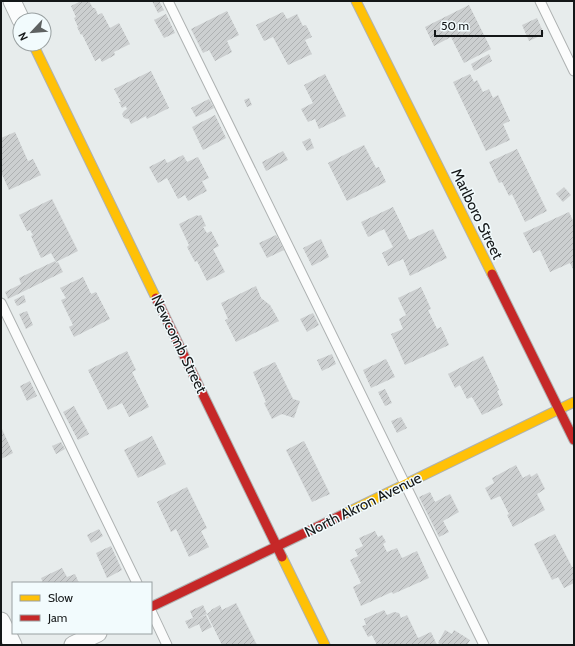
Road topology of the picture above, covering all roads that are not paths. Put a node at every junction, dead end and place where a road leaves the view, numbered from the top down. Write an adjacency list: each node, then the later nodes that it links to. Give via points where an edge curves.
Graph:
1 (12, 1): 5 (street)
2 (168, 1): 12 (lane)
3 (356, 1): 10 (street, Marlboro Street)
4 (540, 1): 7 (lane)
5 (17, 12)
6 (37, 52): 13 (street, Newcomb Street)
7 (574, 71)
8 (1, 303): 14 (lane)
9 (574, 402): 10 (street, North Akron Avenue)
10 (559, 409): 11 (street, Marlboro Street); 12 (street, North Akron Avenue)
11 (574, 440)
12 (406, 484): 13 (street, North Akron Avenue); 23 (lane)
13 (277, 547): 15 (street, North Akron Avenue); 22 (street, Newcomb Street)
14 (137, 582)
15 (152, 607)
16 (152, 613): 21 (lane)
17 (1, 621): 19 (street)
18 (96, 634): 20 (street)
19 (12, 645)
20 (73, 645)
21 (168, 645)
22 (325, 645)
23 (484, 645)

